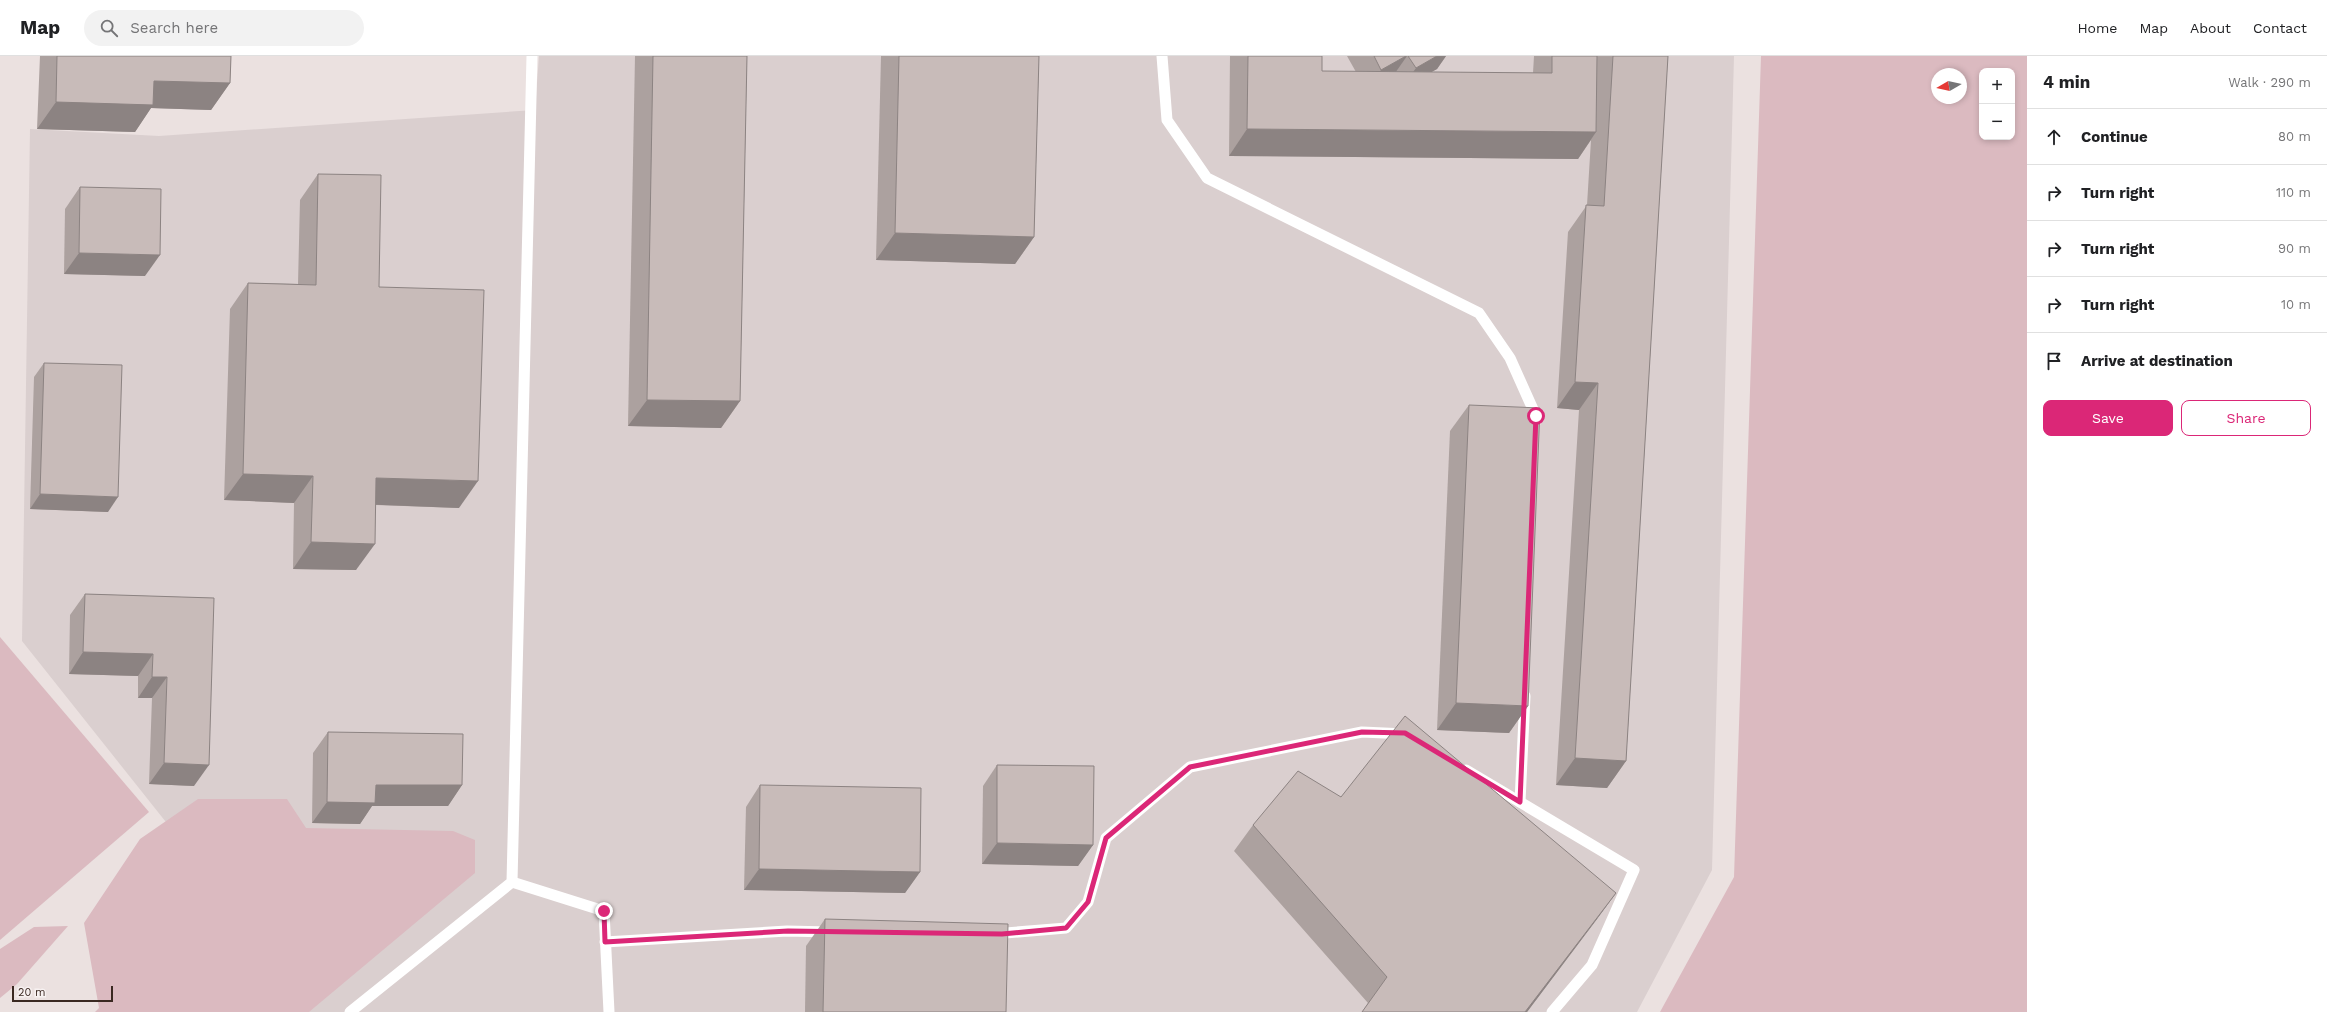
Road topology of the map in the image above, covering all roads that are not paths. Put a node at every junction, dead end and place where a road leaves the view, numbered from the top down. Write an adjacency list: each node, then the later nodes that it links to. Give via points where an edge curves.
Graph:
1 (532, 56): 8 (street)
2 (1162, 56): 3 (street, via 1167,120 1207,178 1479,313 1510,358 1536,416)
3 (1536, 432)
4 (1525, 684): 7 (street)
5 (1418, 742): 10 (street, via 1405,733 1362,732 1190,767 1106,838 1088,902 1066,928)
6 (1459, 766): 7 (street)
7 (1520, 802): 14 (street, via 1634,870 1592,965)
8 (512, 882): 11 (street, via 604,911); 12 (street)
9 (843, 932): 11 (street, via 788,931)
10 (978, 934)
11 (605, 942): 13 (street)
12 (350, 1012)
13 (608, 1012)
14 (1552, 1012)

